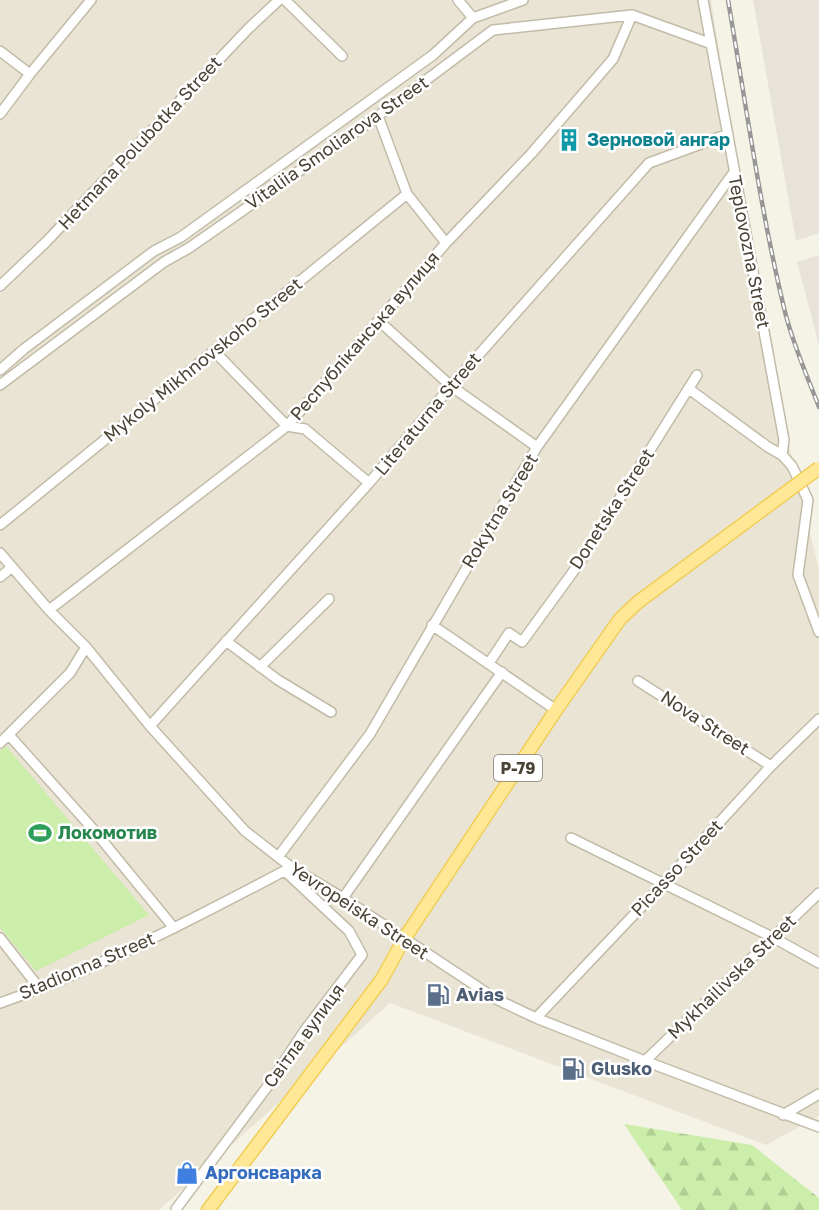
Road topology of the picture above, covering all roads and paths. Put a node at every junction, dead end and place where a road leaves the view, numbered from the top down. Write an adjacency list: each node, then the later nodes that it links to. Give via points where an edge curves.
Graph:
1 (91, 0): 12 (street)
2 (279, 0): 19 (street, Hetmana Polubotka Street)
3 (285, 0): 11 (street)
4 (458, 0): 8 (street)
5 (523, 0): 8 (street, Vitaliia Smoliarova Street)
6 (703, 0): 9 (street, Teplovozna Street)
7 (632, 15): 9 (street, Vitaliia Smoliarova Street); 14 (street, Vitaliia Smoliarova Street, via 493,30); 18 (street, Республіканська вулиця, via 613,59 531,154)
8 (473, 18): 22 (street, Vitaliia Smoliarova Street, via 433,55 181,237 154,251)
9 (710, 43): 15 (street, Teplovozna Street)
10 (0, 51): 12 (street)
11 (342, 56)
12 (30, 74): 13 (street)
13 (0, 114)
14 (378, 116): 17 (street); 24 (street, Vitaliia Smoliarova Street, via 164,262)
15 (728, 134): 16 (street, Teplovozna Street); 25 (street, Literaturna Street, via 649,163)
16 (734, 172): 28 (street, Rokytna Street); 29 (street, Teplovozna Street, via 784,440)
17 (407, 194): 18 (street); 21 (street, Mykoly Mikhnovskoho Street)
18 (446, 243): 20 (street, Республіканська вулиця)
19 (0, 286)
20 (379, 321): 25 (street); 27 (street, Республіканська вулиця)
21 (214, 351): 27 (street); 32 (street, Mykoly Mikhnovskoho Street)
22 (0, 370)
23 (697, 375): 26 (street)
24 (0, 385)
25 (451, 386): 28 (street); 31 (street, Literaturna Street)
26 (689, 389): 29 (street); 42 (street, via 578,565 533,627 522,642 509,633)
27 (287, 426): 31 (street, via 305,429); 37 (street, Республіканська вулиця)
28 (537, 447): 38 (street, Rokytna Street)
29 (782, 455): 39 (street, via 792,466 808,500 798,574)
30 (819, 468): 46 (main road, Р-79, bridge, via 638,602 620,619)
31 (369, 483): 40 (street, Literaturna Street)
32 (0, 525)
33 (0, 553): 34 (street, Yevropeiska Street)
34 (12, 567): 35 (street); 37 (street, Yevropeiska Street)
35 (0, 577)
36 (329, 599): 43 (street)
37 (49, 610): 41 (street, Yevropeiska Street)
38 (432, 625): 42 (street); 54 (street, Rokytna Street, via 370,734)
39 (819, 632)
40 (226, 641): 43 (street); 49 (street, Literaturna Street)
41 (86, 647): 49 (street, Yevropeiska Street); 50 (street, via 70,673)
42 (489, 663): 44 (street)
43 (260, 667): 47 (street)
44 (502, 672): 46 (street); 58 (street)
45 (638, 681): 52 (street, Nova Street)
46 (556, 710): 61 (main road, Р-79)
47 (331, 712)
48 (819, 719): 52 (street, Picasso Street)
49 (150, 726): 54 (street, Yevropeiska Street, via 245,831)
50 (9, 735): 51 (street); 59 (street, Stadionna Street, via 93,828)
51 (0, 743)
52 (771, 766): 56 (street, Picasso Street)
53 (571, 838): 56 (street)
54 (278, 857): 55 (street, Yevropeiska Street)
55 (288, 869): 58 (street, Yevropeiska Street); 59 (street, Stadionna Street); 71 (street, Світла вулиця, via 350,931 362,955)
56 (663, 884): 62 (street); 66 (street, Picasso Street)
57 (819, 893): 62 (street, Mykhailivska Street)
58 (343, 898): 61 (street, Yevropeiska Street)
59 (174, 928): 64 (street, Stadionna Street)
60 (0, 938): 64 (street)
61 (404, 939): 66 (street, Yevropeiska Street, via 496,999); 72 (main road, Р-79, via 382,978)
62 (774, 939): 63 (street); 67 (street, Mykhailivska Street)
63 (819, 963)
64 (40, 989): 65 (street, Stadionna Street)
65 (0, 1003)
66 (536, 1017): 67 (street, Yevropeiska Street)
67 (645, 1061): 69 (street, Yevropeiska Street)
68 (819, 1094): 69 (street)
69 (783, 1115): 70 (street, Yevropeiska Street)
70 (819, 1127)
71 (176, 1209)
72 (208, 1210)

